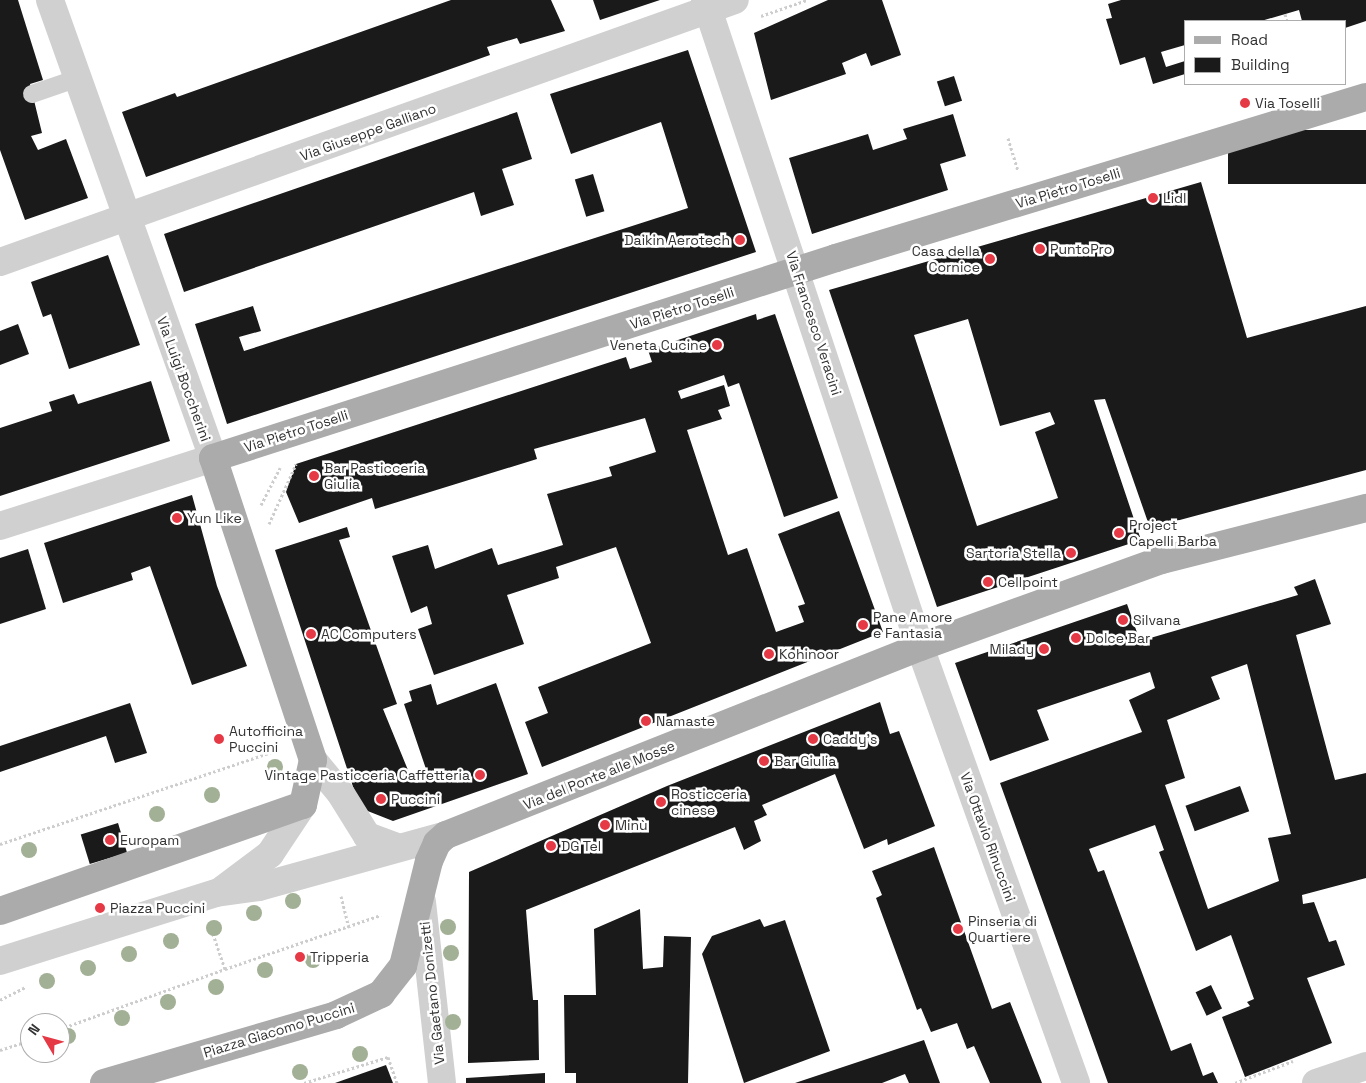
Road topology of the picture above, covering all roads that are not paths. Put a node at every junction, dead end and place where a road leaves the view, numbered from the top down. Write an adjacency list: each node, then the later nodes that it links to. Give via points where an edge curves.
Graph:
1 (50, 0): 4 (street, Via Luigi Boccherini)
2 (735, 0): 3 (street, Via Giuseppe Galliano)
3 (707, 5): 7 (street, Via Giuseppe Galliano); 9 (street, Via Francesco Veracini)
4 (78, 78): 5 (lane); 7 (street, Via Luigi Boccherini)
5 (32, 94)
6 (1366, 97): 9 (main road, Via Pietro Toselli)
7 (126, 219): 8 (street, Via Giuseppe Galliano); 10 (street, Via Luigi Boccherini)
8 (0, 262)
9 (796, 271): 10 (main road, Via Pietro Toselli); 13 (street, Via Francesco Veracini)
10 (213, 458): 12 (street, Via Pietro Toselli); 14 (main road, Via Luigi Boccherini)
11 (1366, 508): 13 (main road, Via del Ponte alle Mosse, via 1162,560)
12 (0, 526)
13 (920, 647): 16 (main road, Via del Ponte alle Mosse); 25 (street, Via Ottavio Rinuccini)
14 (313, 760): 15 (main road, via 313,776); 17 (street, via 342,794 367,836)
15 (300, 809): 18 (street, via 270,854); 20 (main road)
16 (446, 835): 17 (street); 19 (main road, Piazza Giacomo Puccini, via 433,851)
17 (398, 847): 18 (street, via 259,886)
18 (216, 893): 21 (street)
19 (422, 902): 23 (main road, Piazza Giacomo Puccini, via 402,966 389,986 369,1002); 24 (street, Via Gaetano Donizetti)
20 (0, 911)
21 (0, 962)
22 (1366, 1066): 26 (street)
23 (104, 1083)
24 (442, 1083)
25 (1076, 1083)
26 (1316, 1083)

